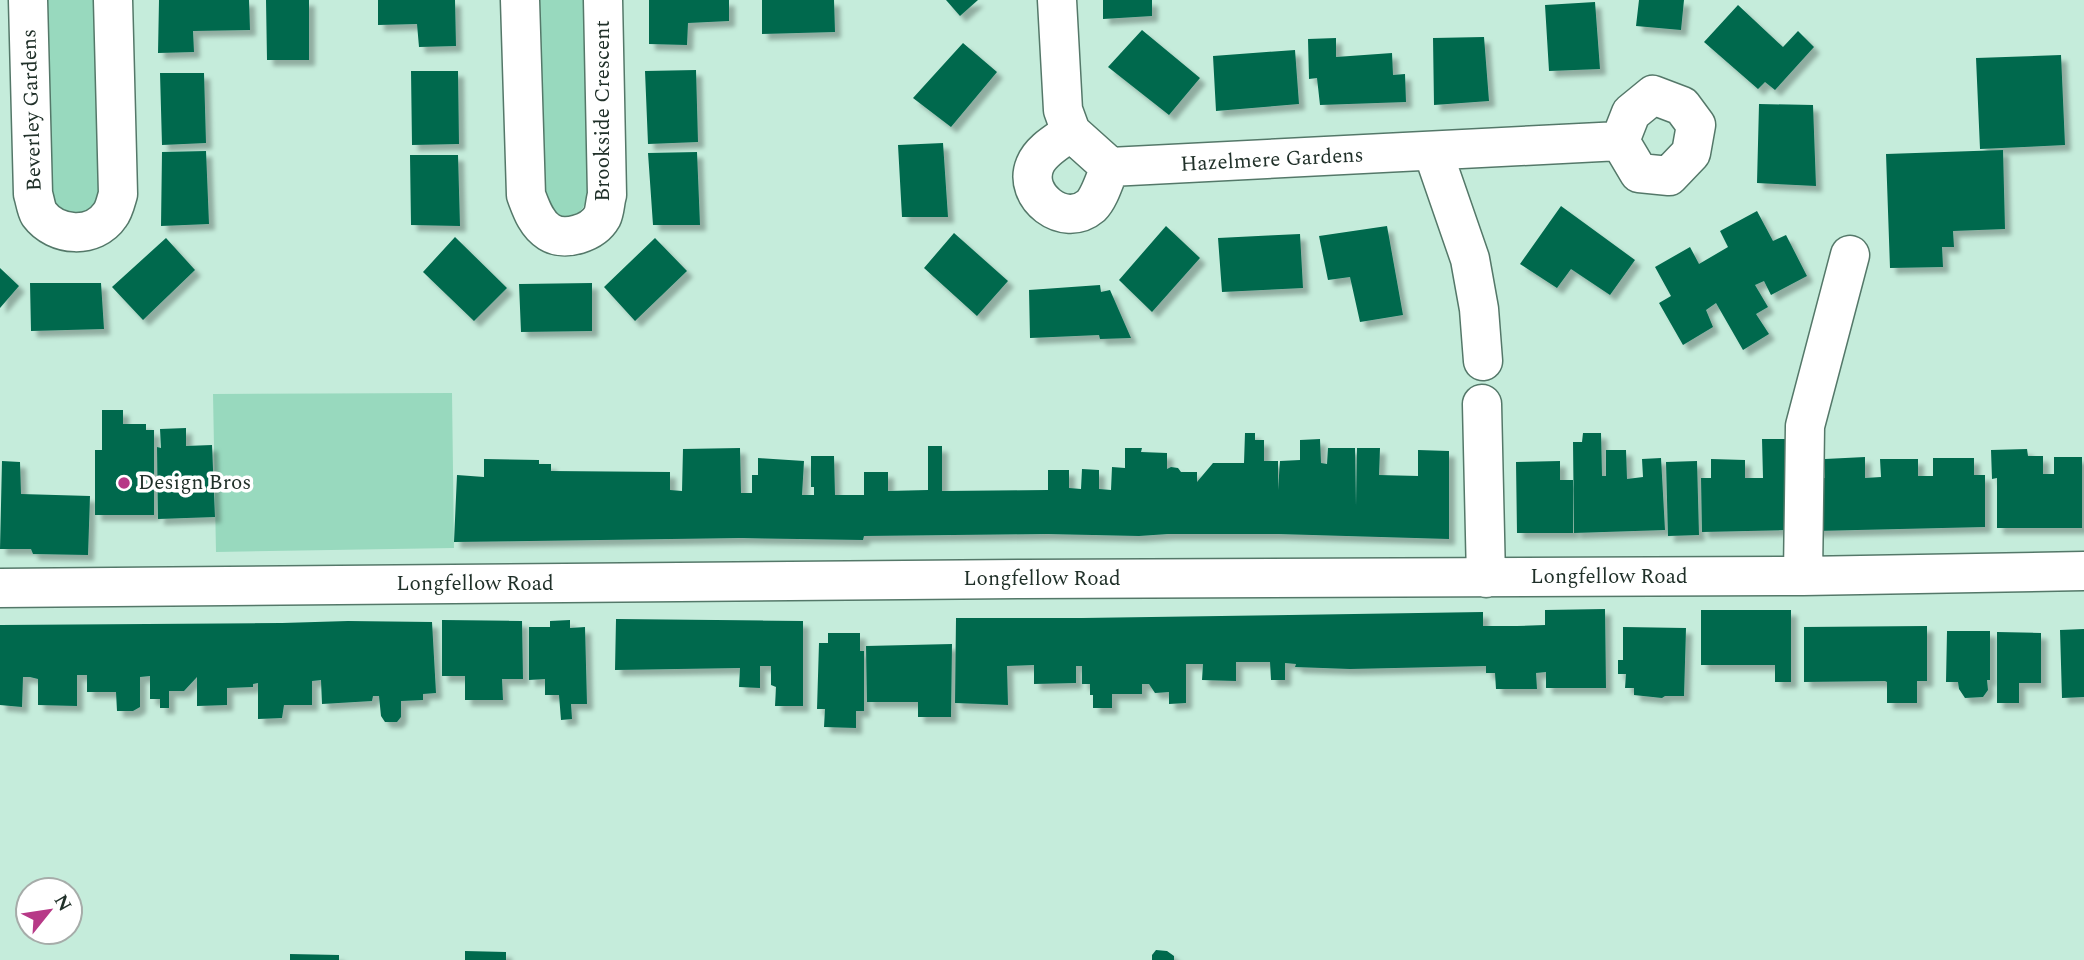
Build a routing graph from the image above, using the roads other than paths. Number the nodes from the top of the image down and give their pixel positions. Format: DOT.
graph roads {
  1 [pos="28,0"];
  2 [pos="113,0"];
  3 [pos="520,0"];
  4 [pos="603,0"];
  5 [pos="1057,0"];
  6 [pos="1071,132"];
  7 [pos="1620,141"];
  8 [pos="1433,152"];
  9 [pos="1110,167"];
  10 [pos="1850,255"];
  11 [pos="1483,361"];
  12 [pos="1482,404"];
  13 [pos="2084,572"];
  14 [pos="1803,576"];
  15 [pos="1486,578"];
  16 [pos="0,588"];
  1 -- 2 [label="street, Beverley Gardens"];
  3 -- 4 [label="street, Brookside Crescent"];
  5 -- 6 [label="street"];
  6 -- 9 [label="street"];
  6 -- 9 [label="street"];
  7 -- 8 [label="street, Hazelmere Gardens"];
  8 -- 9 [label="street, Hazelmere Gardens"];
  8 -- 11 [label="street"];
  10 -- 14 [label="street"];
  12 -- 15 [label="street"];
  13 -- 14 [label="street, Longfellow Road"];
  14 -- 15 [label="street, Longfellow Road"];
  15 -- 16 [label="street, Longfellow Road"];
}
